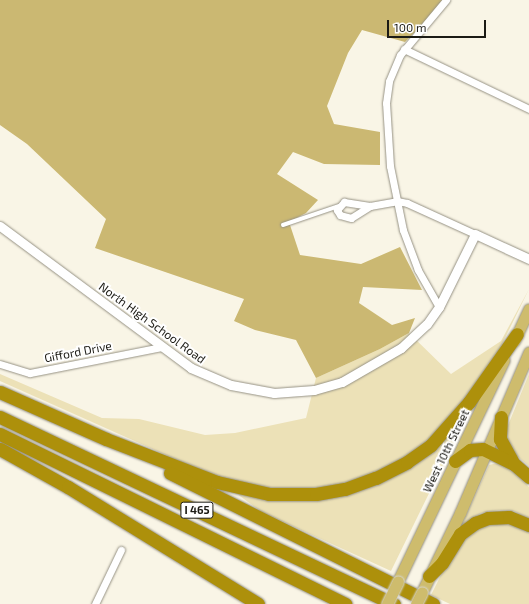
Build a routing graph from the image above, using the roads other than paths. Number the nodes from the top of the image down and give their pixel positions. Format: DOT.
graph roads {
  1 [pos="446,0"];
  2 [pos="404,48"];
  3 [pos="529,109"];
  4 [pos="396,201"];
  5 [pos="339,206"];
  6 [pos="370,206"];
  7 [pos="283,225"];
  8 [pos="0,226"];
  9 [pos="475,234"];
  10 [pos="529,259"];
  11 [pos="439,307"];
  12 [pos="529,309"];
  13 [pos="517,334"];
  14 [pos="161,347"];
  15 [pos="529,352"];
  16 [pos="0,364"];
  17 [pos="0,392"];
  18 [pos="0,417"];
  19 [pos="501,417"];
  20 [pos="0,434"];
  21 [pos="106,439"];
  22 [pos="0,449"];
  23 [pos="487,450"];
  24 [pos="455,461"];
  25 [pos="514,464"];
  26 [pos="529,477"];
  27 [pos="529,525"];
  28 [pos="121,550"];
  29 [pos="430,576"];
  30 [pos="95,604"];
  31 [pos="258,604"];
  32 [pos="345,604"];
  33 [pos="387,604"];
  34 [pos="394,604"];
  35 [pos="416,604"];
  36 [pos="433,604"];
  1 -- 2 [label="street"];
  2 -- 3 [label="street"];
  2 -- 4 [label="street"];
  4 -- 6 [label="street"];
  4 -- 9 [label="street"];
  4 -- 11 [label="street"];
  5 -- 6 [label="street"];
  5 -- 6 [label="street"];
  5 -- 7 [label="lane"];
  8 -- 14 [label="street, North High School Road"];
  9 -- 10 [label="street"];
  9 -- 11 [label="street, North High School Road"];
  11 -- 14 [label="street, North High School Road"];
  12 -- 13 [label="main road, West 10th Street"];
  13 -- 21 [label="highway"];
  13 -- 24 [label="main road, West 10th Street"];
  14 -- 16 [label="street, Gifford Drive"];
  15 -- 19 [label="main road"];
  17 -- 21 [label="highway"];
  18 -- 34 [label="highway, I 465"];
  19 -- 23 [label="main road"];
  19 -- 25 [label="highway"];
  20 -- 32 [label="highway, I 465"];
  21 -- 36 [label="highway"];
  22 -- 31 [label="highway"];
  23 -- 24 [label="highway"];
  23 -- 25 [label="highway"];
  23 -- 29 [label="main road"];
  24 -- 33 [label="main road, West 10th Street, bridge"];
  25 -- 26 [label="highway"];
  27 -- 29 [label="highway"];
  28 -- 30 [label="street"];
  29 -- 35 [label="main road, bridge"];
}
